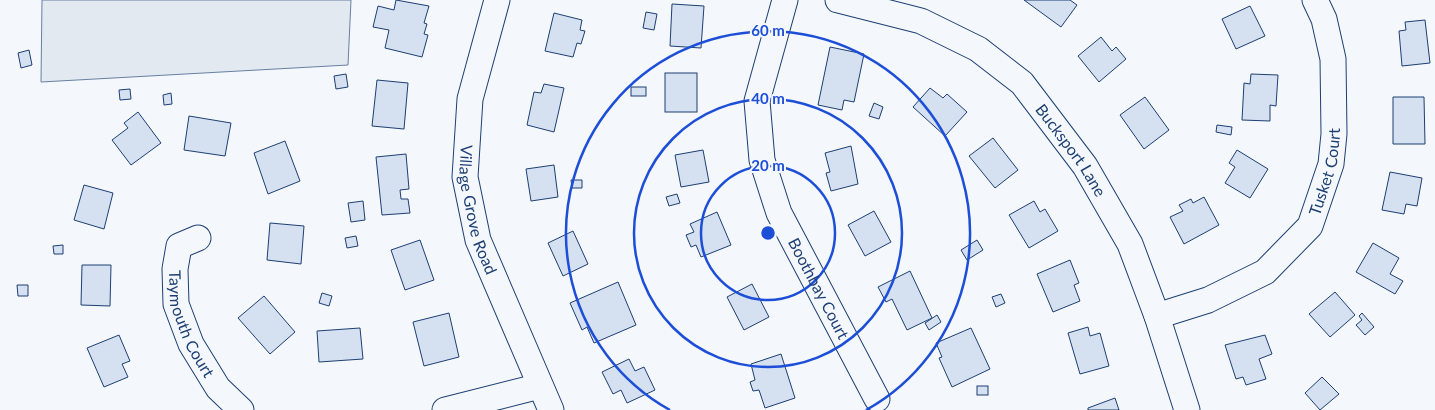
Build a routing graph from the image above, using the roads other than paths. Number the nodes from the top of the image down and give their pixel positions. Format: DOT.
graph roads {
  1 [pos="497,0"];
  2 [pos="785,0"];
  3 [pos="838,0"];
  4 [pos="1315,0"];
  5 [pos="198,238"];
  6 [pos="1157,316"];
  7 [pos="540,386"];
  8 [pos="877,399"];
  9 [pos="241,410"];
  10 [pos="445,410"];
  11 [pos="551,410"];
  12 [pos="1187,410"];
  1 -- 7 [label="street, Village Grove Road"];
  2 -- 8 [label="street, Boothbay Court"];
  3 -- 6 [label="street, Bucksport Lane"];
  4 -- 6 [label="street, Tusket Court"];
  5 -- 9 [label="street, Taymouth Court"];
  6 -- 12 [label="street, Bucksport Lane"];
  7 -- 10 [label="street"];
  7 -- 11 [label="street, Village Grove Road"];
}
